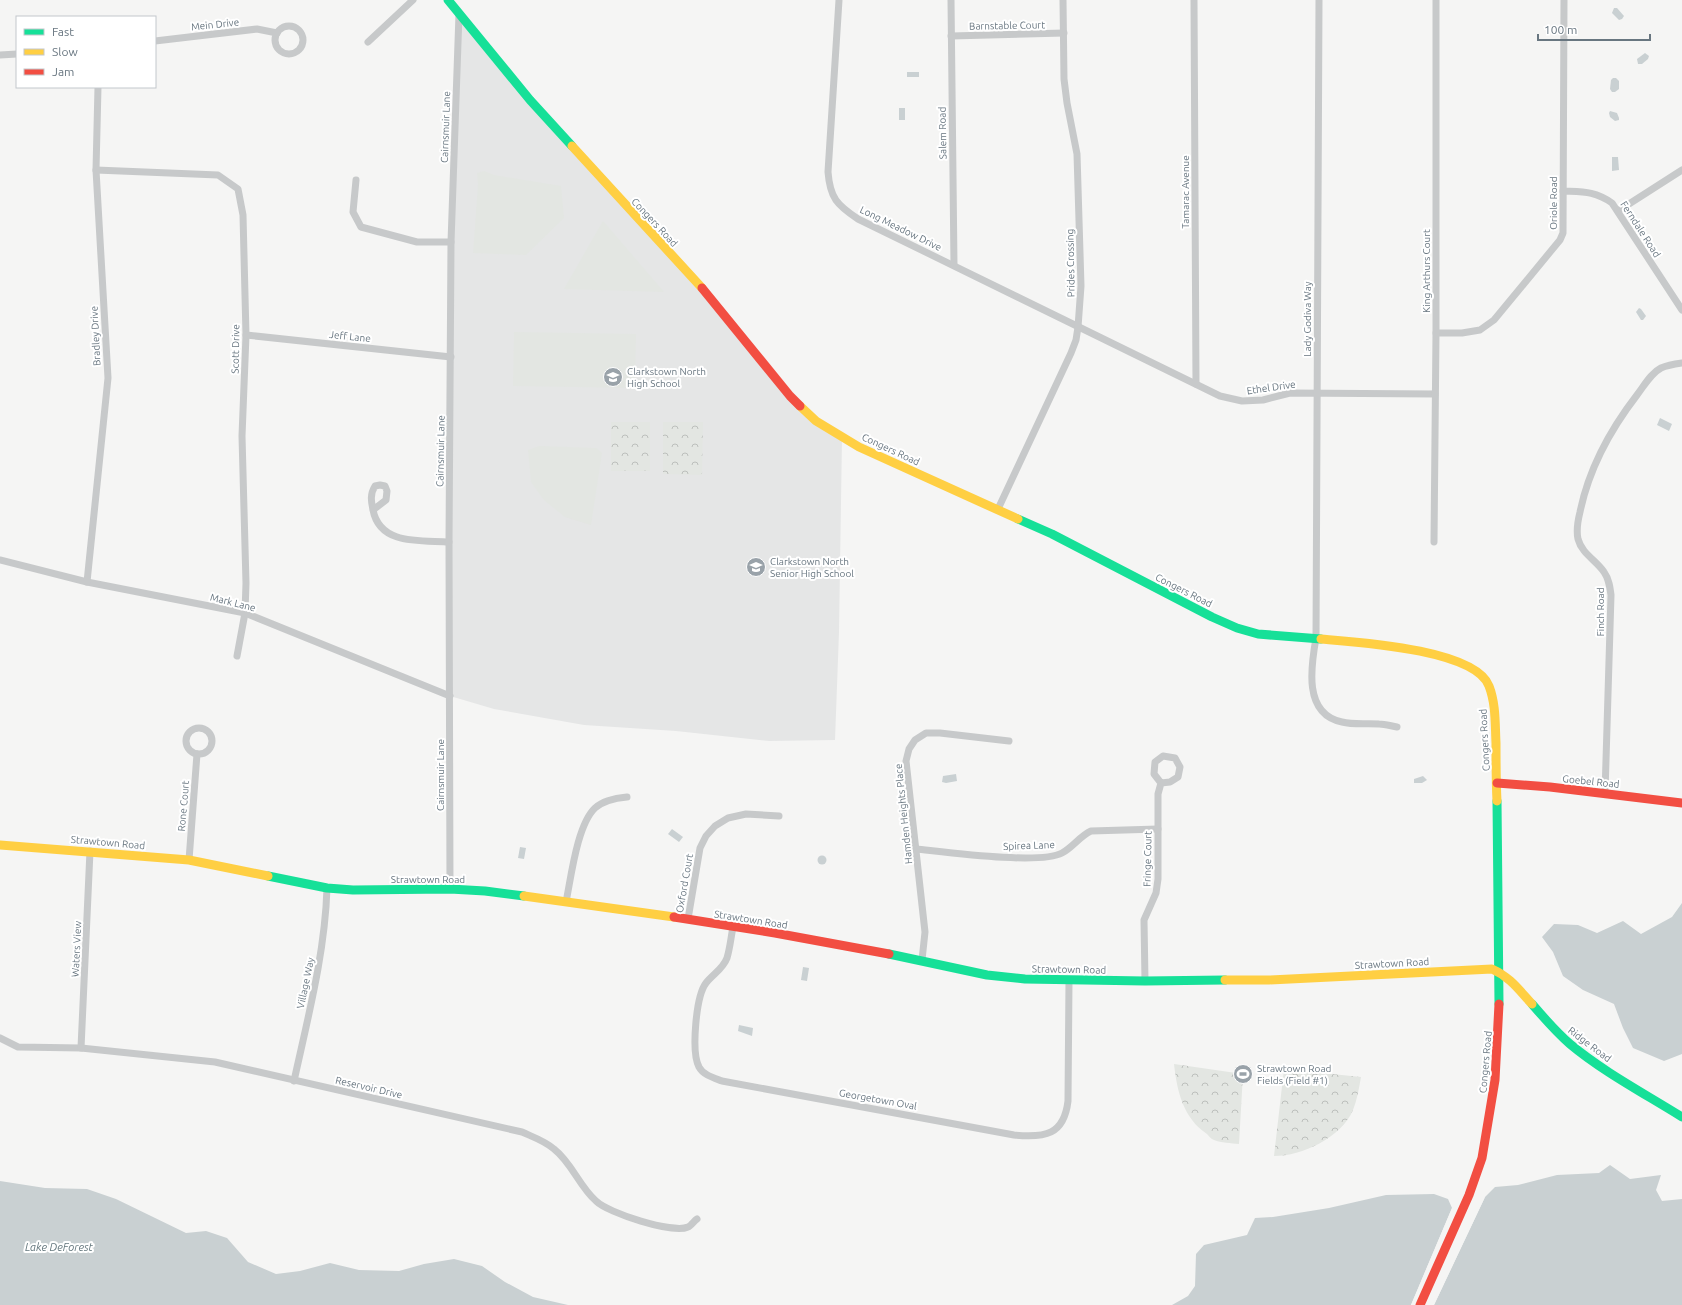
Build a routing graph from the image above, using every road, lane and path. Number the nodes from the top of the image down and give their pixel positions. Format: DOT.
graph roads {
  1 [pos="413,0"];
  2 [pos="448,0"];
  3 [pos="839,0"];
  4 [pos="951,0"];
  5 [pos="1063,0"];
  6 [pos="1194,0"];
  7 [pos="1318,0"];
  8 [pos="1436,0"];
  9 [pos="1564,0"];
  10 [pos="459,14"];
  11 [pos="1064,33"];
  12 [pos="277,34"];
  13 [pos="951,36"];
  14 [pos="156,40"];
  15 [pos="368,42"];
  16 [pos="16,54"];
  17 [pos="0,55"];
  18 [pos="98,88"];
  19 [pos="96,170"];
  20 [pos="1682,170"];
  21 [pos="356,180"];
  22 [pos="1563,191"];
  23 [pos="1618,211"];
  24 [pos="452,242"];
  25 [pos="954,265"];
  26 [pos="1682,310"];
  27 [pos="1078,327"];
  28 [pos="1436,334"];
  29 [pos="246,335"];
  30 [pos="451,357"];
  31 [pos="1682,363"];
  32 [pos="1196,384"];
  33 [pos="1317,393"];
  34 [pos="1435,394"];
  35 [pos="373,510"];
  36 [pos="998,510"];
  37 [pos="449,542"];
  38 [pos="1434,542"];
  39 [pos="0,560"];
  40 [pos="87,582"];
  41 [pos="245,613"];
  42 [pos="1316,638"];
  43 [pos="237,656"];
  44 [pos="450,696"];
  45 [pos="1397,727"];
  46 [pos="1010,741"];
  47 [pos="197,754"];
  48 [pos="1161,783"];
  49 [pos="1497,783"];
  50 [pos="1604,793"];
  51 [pos="627,797"];
  52 [pos="1682,803"];
  53 [pos="779,816"];
  54 [pos="1158,829"];
  55 [pos="0,845"];
  56 [pos="916,849"];
  57 [pos="90,851"];
  58 [pos="188,860"];
  59 [pos="327,888"];
  60 [pos="450,889"];
  61 [pos="566,902"];
  62 [pos="688,920"];
  63 [pos="732,928"];
  64 [pos="922,960"];
  65 [pos="1499,972"];
  66 [pos="1069,981"];
  67 [pos="1145,981"];
  68 [pos="0,1038"];
  69 [pos="81,1048"];
  70 [pos="294,1081"];
  71 [pos="1682,1118"];
  72 [pos="697,1219"];
  73 [pos="1420,1305"];
  1 -- 15 [label="street"];
  2 -- 10 [label="street, Congers Road"];
  3 -- 25 [label="street, Long Meadow Drive"];
  4 -- 13 [label="street, Salem Road"];
  5 -- 11 [label="street, Prides Crossing"];
  6 -- 32 [label="street, Tamarac Avenue"];
  7 -- 33 [label="street, Lady Godiva Way"];
  8 -- 28 [label="street, King Arthurs Court"];
  9 -- 22 [label="street, Oriole Road"];
  10 -- 24 [label="street, Cairnsmuir Lane"];
  10 -- 36 [label="street, Congers Road"];
  11 -- 13 [label="street, Barnstable Court"];
  11 -- 27 [label="street, Prides Crossing"];
  12 -- 14 [label="street, Mein Drive"];
  13 -- 25 [label="street, Salem Road"];
  16 -- 17 [label="street"];
  18 -- 19 [label="street, Bradley Drive"];
  19 -- 29 [label="street, Scott Drive"];
  19 -- 40 [label="street, Bradley Drive"];
  20 -- 23 [label="street"];
  21 -- 24 [label="street"];
  22 -- 23 [label="street, Ferndale Road"];
  22 -- 28 [label="street, Oriole Road"];
  23 -- 26 [label="street, Ferndale Road"];
  24 -- 30 [label="street, Cairnsmuir Lane"];
  25 -- 27 [label="street, Long Meadow Drive"];
  27 -- 32 [label="street, Ethel Drive"];
  27 -- 36 [label="street, Prides Crossing"];
  28 -- 34 [label="street, King Arthurs Court"];
  29 -- 30 [label="street, Jeff Lane"];
  29 -- 41 [label="street, Scott Drive"];
  30 -- 37 [label="street, Cairnsmuir Lane"];
  31 -- 50 [label="street, Finch Road"];
  32 -- 33 [label="street, Ethel Drive"];
  33 -- 34 [label="street, Ethel Drive"];
  33 -- 42 [label="street, Lady Godiva Way"];
  34 -- 38 [label="street, King Arthurs Court"];
  35 -- 37 [label="street"];
  36 -- 42 [label="street, Congers Road"];
  37 -- 44 [label="street, Cairnsmuir Lane"];
  39 -- 40 [label="street, Mark Lane"];
  40 -- 41 [label="street, Mark Lane"];
  41 -- 43 [label="street, Scott Drive"];
  41 -- 44 [label="street, Mark Lane"];
  42 -- 45 [label="street, Lady Godiva Way"];
  42 -- 49 [label="street, Congers Road"];
  44 -- 60 [label="street, Cairnsmuir Lane"];
  46 -- 56 [label="street, Hamden Heights Place"];
  47 -- 58 [label="street, Rone Court"];
  48 -- 54 [label="street, Fringe Court"];
  49 -- 50 [label="street, Goebel Road"];
  49 -- 65 [label="street, Congers Road"];
  50 -- 52 [label="street, Goebel Road"];
  51 -- 61 [label="street"];
  53 -- 62 [label="street, Oxford Court"];
  54 -- 56 [label="street, Spirea Lane"];
  54 -- 67 [label="street, Fringe Court"];
  55 -- 57 [label="street, Strawtown Road"];
  56 -- 64 [label="street, Hamden Heights Place"];
  57 -- 58 [label="street, Strawtown Road"];
  57 -- 69 [label="street, Waters View"];
  58 -- 59 [label="street, Strawtown Road"];
  59 -- 60 [label="street, Strawtown Road"];
  59 -- 70 [label="street, Village Way"];
  60 -- 61 [label="street, Strawtown Road"];
  61 -- 62 [label="street, Strawtown Road"];
  62 -- 63 [label="street, Strawtown Road"];
  63 -- 64 [label="street, Strawtown Road"];
  63 -- 66 [label="street, Georgetown Oval"];
  64 -- 66 [label="street, Strawtown Road"];
  65 -- 67 [label="street, Strawtown Road"];
  65 -- 71 [label="street, Ridge Road"];
  65 -- 73 [label="street, Congers Road"];
  66 -- 67 [label="street, Strawtown Road"];
  68 -- 69 [label="street, Reservoir Drive"];
  69 -- 70 [label="street, Reservoir Drive"];
  70 -- 72 [label="street, Reservoir Drive"];
}
